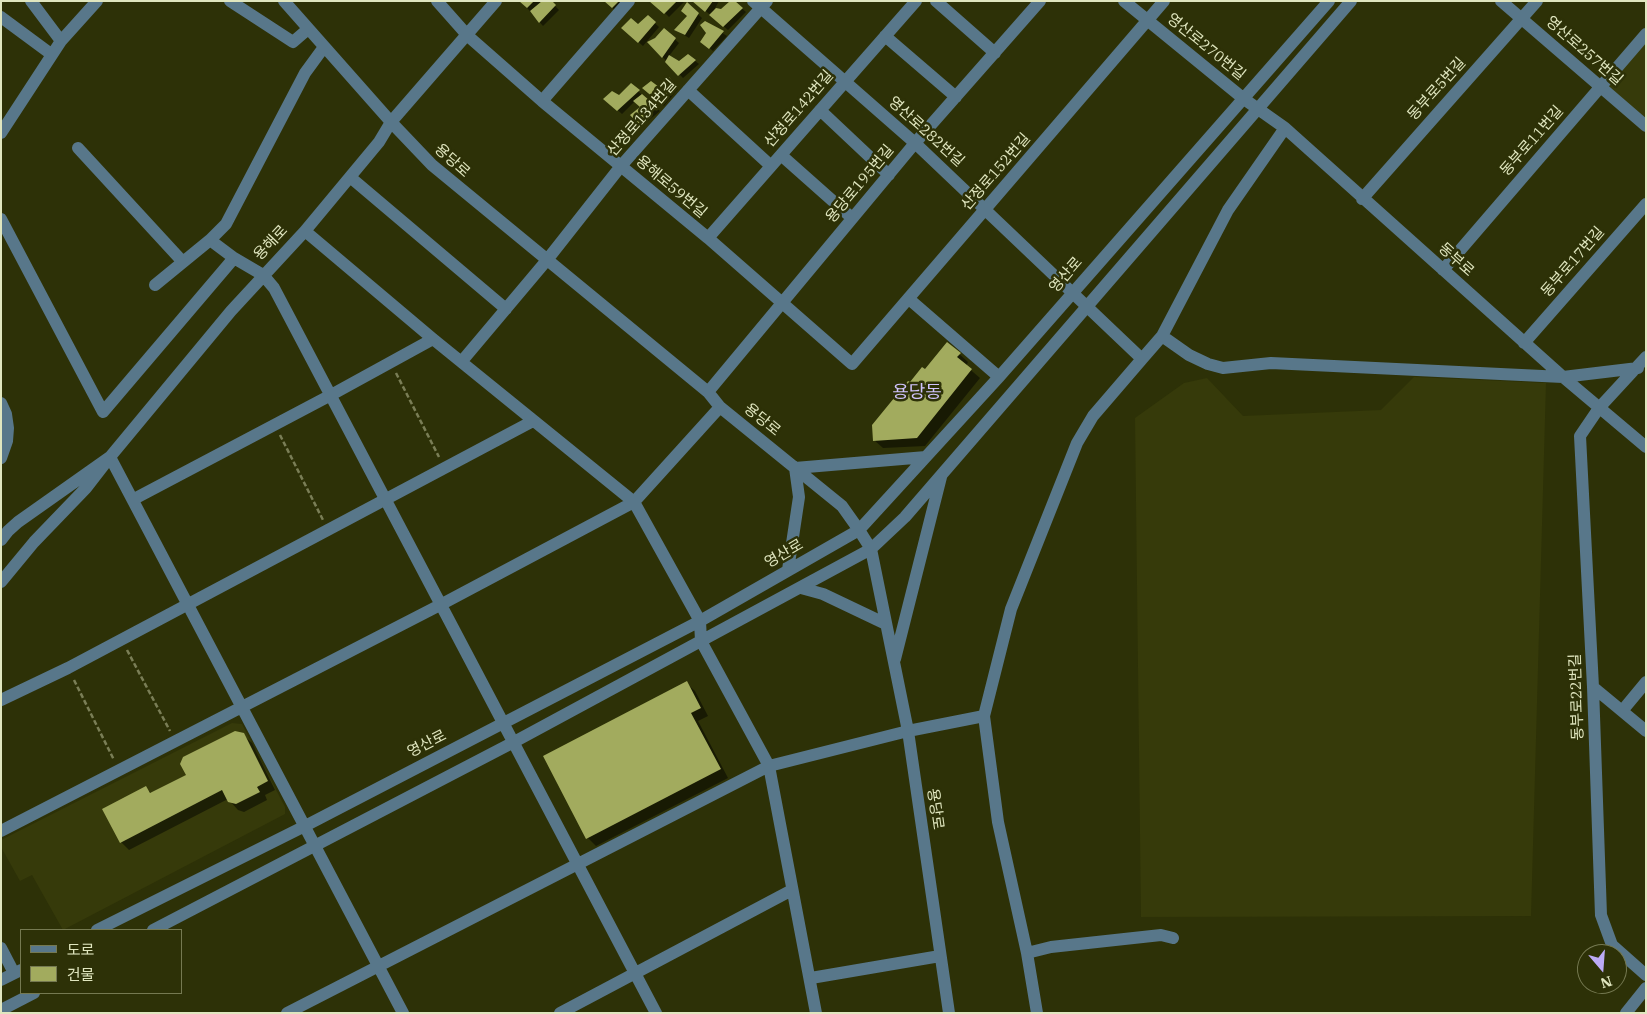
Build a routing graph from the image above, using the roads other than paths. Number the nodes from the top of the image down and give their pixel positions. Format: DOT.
graph roads {
  1 [pos="31,1"];
  2 [pos="97,1"];
  3 [pos="230,1"];
  4 [pos="284,1"];
  5 [pos="437,1"];
  6 [pos="496,1"];
  7 [pos="629,1"];
  8 [pos="916,1"];
  9 [pos="936,1"];
  10 [pos="1040,1"];
  11 [pos="1124,1"];
  12 [pos="1164,1"];
  13 [pos="1329,1"];
  14 [pos="1350,1"];
  15 [pos="1501,1"];
  16 [pos="1536,1"];
  17 [pos="760,4"];
  18 [pos="1,17"];
  19 [pos="1521,19"];
  20 [pos="1148,21"];
  21 [pos="308,29"];
  22 [pos="1646,34"];
  23 [pos="468,36"];
  24 [pos="885,36"];
  25 [pos="61,40"];
  26 [pos="324,47"];
  27 [pos="995,53"];
  28 [pos="52,54"];
  29 [pos="845,82"];
  30 [pos="1600,87"];
  31 [pos="688,90"];
  32 [pos="956,97"];
  33 [pos="1244,99"];
  34 [pos="542,102"];
  35 [pos="1259,108"];
  36 [pos="820,110"];
  37 [pos="391,122"];
  38 [pos="1646,126"];
  39 [pos="1285,128"];
  40 [pos="1,133"];
  41 [pos="916,143"];
  42 [pos="78,148"];
  43 [pos="781,154"];
  44 [pos="621,166"];
  45 [pos="771,166"];
  46 [pos="889,174"];
  47 [pos="350,177"];
  48 [pos="1362,199"];
  49 [pos="1646,204"];
  50 [pos="985,210"];
  51 [pos="852,218"];
  52 [pos="1,220"];
  53 [pos="305,231"];
  54 [pos="708,238"];
  55 [pos="210,240"];
  56 [pos="234,258"];
  57 [pos="547,260"];
  58 [pos="182,261"];
  59 [pos="1443,270"];
  60 [pos="263,276"];
  61 [pos="155,285"];
  62 [pos="1072,292"];
  63 [pos="909,299"];
  64 [pos="782,303"];
  65 [pos="1088,306"];
  66 [pos="506,309"];
  67 [pos="1162,336"];
  68 [pos="433,339"];
  69 [pos="1524,343"];
  70 [pos="1646,357"];
  71 [pos="1142,359"];
  72 [pos="462,361"];
  73 [pos="852,364"];
  74 [pos="1641,368"];
  75 [pos="999,377"];
  76 [pos="1563,377"];
  77 [pos="708,392"];
  78 [pos="331,395"];
  79 [pos="1,403"];
  80 [pos="720,407"];
  81 [pos="1599,408"];
  82 [pos="533,421"];
  83 [pos="1646,447"];
  84 [pos="110,457"];
  85 [pos="926,457"];
  86 [pos="1,458"];
  87 [pos="795,468"];
  88 [pos="942,474"];
  89 [pos="134,499"];
  90 [pos="386,499"];
  91 [pos="634,502"];
  92 [pos="859,530"];
  93 [pos="1,540"];
  94 [pos="870,549"];
  95 [pos="788,570"];
  96 [pos="1,582"];
  97 [pos="801,588"];
  98 [pos="188,604"];
  99 [pos="442,604"];
  100 [pos="700,621"];
  101 [pos="886,624"];
  102 [pos="701,642"];
  103 [pos="894,664"];
  104 [pos="1646,682"];
  105 [pos="1594,687"];
  106 [pos="1,700"];
  107 [pos="244,707"];
  108 [pos="1622,711"];
  109 [pos="984,716"];
  110 [pos="504,722"];
  111 [pos="908,731"];
  112 [pos="1646,731"];
  113 [pos="514,742"];
  114 [pos="769,766"];
  115 [pos="305,826"];
  116 [pos="1,831"];
  117 [pos="315,845"];
  118 [pos="577,865"];
  119 [pos="792,890"];
  120 [pos="99,929"];
  121 [pos="155,929"];
  122 [pos="1174,938"];
  123 [pos="1,948"];
  124 [pos="1027,953"];
  125 [pos="940,956"];
  126 [pos="379,966"];
  127 [pos="18,971"];
  128 [pos="635,974"];
  129 [pos="1646,975"];
  130 [pos="811,978"];
  131 [pos="1,980"];
  132 [pos="1646,988"];
  133 [pos="32,994"];
  134 [pos="1,1010"];
  135 [pos="288,1013"];
  136 [pos="403,1013"];
  137 [pos="560,1013"];
  138 [pos="656,1013"];
  139 [pos="816,1013"];
  140 [pos="949,1013"];
  141 [pos="1038,1013"];
  142 [pos="1626,1013"];
  1 -- 25 [label="street"];
  2 -- 25 [label="street"];
  3 -- 21 [label="street"];
  4 -- 21 [label="street, 용당로"];
  5 -- 23 [label="street, 용해로59번길"];
  6 -- 23 [label="street, 용해로"];
  7 -- 34 [label="street"];
  8 -- 24 [label="street, 산정로142번길"];
  9 -- 27 [label="street"];
  10 -- 27 [label="street, 용당로195번길"];
  11 -- 20 [label="street, 영산로270번길"];
  12 -- 20 [label="street, 산정로152번길"];
  13 -- 33 [label="street, 영산로"];
  14 -- 35 [label="street"];
  15 -- 19 [label="street, 영산로257번길"];
  16 -- 19 [label="street, 동부로5번길"];
  17 -- 29 [label="street, 영산로282번길"];
  17 -- 31 [label="street, 산정로134번길"];
  18 -- 28 [label="street"];
  19 -- 30 [label="street, 영산로257번길"];
  19 -- 48 [label="street, 동부로5번길"];
  20 -- 33 [label="street, 영산로270번길"];
  20 -- 50 [label="street, 산정로152번길"];
  21 -- 26 [label="street, 용당로"];
  22 -- 30 [label="street, 동부로11번길"];
  23 -- 34 [label="street, 용해로59번길"];
  23 -- 37 [label="street, 용해로"];
  24 -- 29 [label="street, 산정로142번길"];
  24 -- 32 [label="street"];
  25 -- 28 [label="street"];
  26 -- 37 [label="street, 용당로"];
  26 -- 55 [label="street"];
  27 -- 32 [label="street, 용당로195번길"];
  28 -- 40 [label="street"];
  29 -- 36 [label="street, 산정로142번길"];
  29 -- 41 [label="street, 영산로282번길"];
  30 -- 38 [label="street, 영산로257번길"];
  30 -- 59 [label="street, 동부로11번길"];
  31 -- 44 [label="street, 산정로134번길"];
  31 -- 45 [label="street"];
  32 -- 41 [label="street, 용당로195번길"];
  33 -- 35 [label="street, 동부로"];
  33 -- 62 [label="street, 영산로"];
  34 -- 44 [label="street, 용해로59번길"];
  35 -- 39 [label="street, 동부로"];
  35 -- 65 [label="street"];
  36 -- 43 [label="street, 산정로142번길"];
  36 -- 46 [label="street"];
  37 -- 47 [label="street, 용해로"];
  37 -- 57 [label="street, 용당로"];
  39 -- 48 [label="street, 동부로"];
  39 -- 67 [label="street"];
  41 -- 46 [label="street, 용당로195번길"];
  41 -- 50 [label="street, 영산로282번길"];
  42 -- 58 [label="street"];
  43 -- 45 [label="street, 산정로142번길"];
  43 -- 51 [label="street"];
  44 -- 54 [label="street, 용해로59번길"];
  44 -- 57 [label="street, 산정로134번길"];
  45 -- 54 [label="street, 산정로142번길"];
  46 -- 51 [label="street, 용당로195번길"];
  47 -- 53 [label="street, 용해로"];
  47 -- 66 [label="street"];
  48 -- 59 [label="street, 동부로"];
  49 -- 69 [label="street, 동부로17번길"];
  50 -- 62 [label="street, 영산로282번길"];
  50 -- 63 [label="street, 산정로152번길"];
  51 -- 64 [label="street, 용당로195번길"];
  52 -- 56 [label="street"];
  53 -- 60 [label="street, 용해로"];
  53 -- 68 [label="street"];
  54 -- 64 [label="street, 용해로59번길"];
  55 -- 56 [label="street"];
  55 -- 58 [label="street"];
  56 -- 60 [label="street"];
  57 -- 66 [label="street, 산정로134번길"];
  57 -- 77 [label="street, 용당로"];
  58 -- 61 [label="street"];
  59 -- 69 [label="street, 동부로"];
  60 -- 78 [label="street"];
  60 -- 84 [label="street, 용해로"];
  62 -- 65 [label="street, 영산로282번길"];
  62 -- 75 [label="street, 영산로"];
  63 -- 73 [label="street, 산정로152번길"];
  63 -- 75 [label="street"];
  64 -- 73 [label="street, 용해로59번길"];
  64 -- 77 [label="street, 용당로195번길"];
  65 -- 71 [label="street, 영산로282번길"];
  65 -- 88 [label="street"];
  66 -- 72 [label="street, 산정로134번길"];
  67 -- 71 [label="street"];
  67 -- 76 [label="street"];
  68 -- 72 [label="street"];
  68 -- 78 [label="street"];
  69 -- 76 [label="street, 동부로"];
  70 -- 74 [label="street, 동부로22번길"];
  71 -- 109 [label="street"];
  72 -- 82 [label="street"];
  74 -- 76 [label="street"];
  74 -- 81 [label="street, 동부로22번길"];
  75 -- 85 [label="street, 영산로"];
  76 -- 81 [label="street, 동부로"];
  77 -- 80 [label="street, 용당로"];
  78 -- 89 [label="street"];
  78 -- 90 [label="street"];
  79 -- 86 [label="street"];
  80 -- 87 [label="street, 용당로"];
  80 -- 91 [label="street"];
  81 -- 83 [label="street, 동부로"];
  81 -- 105 [label="street, 동부로22번길"];
  82 -- 90 [label="street"];
  82 -- 91 [label="street"];
  84 -- 89 [label="street"];
  84 -- 93 [label="street, 용해로"];
  84 -- 96 [label="street"];
  85 -- 87 [label="street"];
  85 -- 92 [label="street, 영산로"];
  87 -- 92 [label="street, 용당로"];
  87 -- 95 [label="street"];
  88 -- 94 [label="street"];
  88 -- 103 [label="street"];
  89 -- 98 [label="street"];
  90 -- 98 [label="street"];
  90 -- 99 [label="street"];
  91 -- 99 [label="street"];
  91 -- 100 [label="street"];
  92 -- 94 [label="street, 용당로"];
  92 -- 95 [label="street, 영산로"];
  94 -- 97 [label="street"];
  94 -- 101 [label="street, 용당로"];
  95 -- 100 [label="street, 영산로"];
  97 -- 101 [label="street"];
  97 -- 102 [label="street"];
  98 -- 106 [label="street"];
  98 -- 107 [label="street"];
  99 -- 107 [label="street"];
  99 -- 110 [label="street"];
  100 -- 102 [label="street"];
  100 -- 110 [label="street, 영산로"];
  101 -- 103 [label="street, 용당로"];
  102 -- 113 [label="street"];
  102 -- 114 [label="street"];
  103 -- 111 [label="street, 용당로"];
  104 -- 108 [label="street"];
  105 -- 108 [label="street"];
  105 -- 129 [label="street, 동부로22번길"];
  107 -- 115 [label="street"];
  107 -- 116 [label="street"];
  108 -- 112 [label="street"];
  109 -- 111 [label="street"];
  109 -- 124 [label="street"];
  110 -- 113 [label="street"];
  110 -- 115 [label="street, 영산로"];
  111 -- 114 [label="street"];
  111 -- 125 [label="street, 용당로"];
  113 -- 117 [label="street"];
  113 -- 118 [label="street"];
  114 -- 118 [label="street"];
  114 -- 119 [label="street"];
  115 -- 117 [label="street"];
  115 -- 120 [label="street, 영산로"];
  117 -- 121 [label="street"];
  117 -- 126 [label="street"];
  118 -- 126 [label="street"];
  118 -- 128 [label="street"];
  119 -- 128 [label="street"];
  119 -- 130 [label="street"];
  122 -- 124 [label="street"];
  123 -- 127 [label="street"];
  124 -- 141 [label="street"];
  125 -- 130 [label="street"];
  125 -- 140 [label="street, 용당로"];
  126 -- 135 [label="street"];
  126 -- 136 [label="street"];
  127 -- 131 [label="street"];
  128 -- 137 [label="street"];
  128 -- 138 [label="street"];
  130 -- 139 [label="street"];
  132 -- 142 [label="street"];
  133 -- 134 [label="street"];
}
